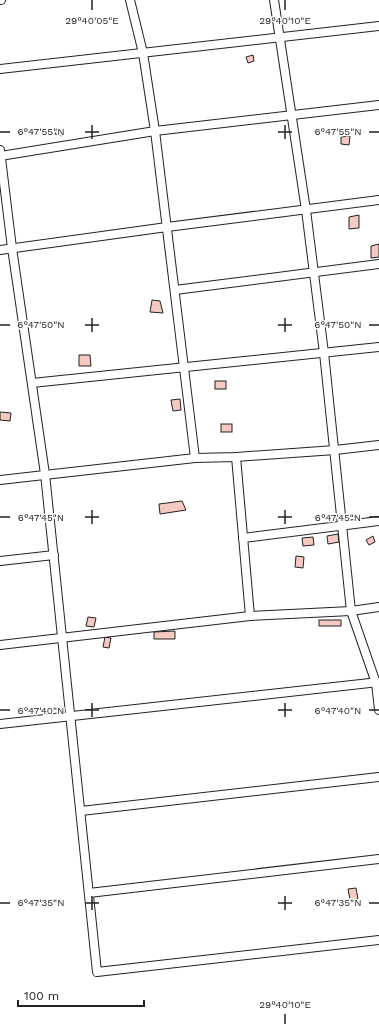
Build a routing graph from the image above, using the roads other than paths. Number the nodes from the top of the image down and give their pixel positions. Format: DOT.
graph roads {
  1 [pos="130,0"];
  2 [pos="274,0"];
  3 [pos="379,26"];
  4 [pos="280,38"];
  5 [pos="143,53"];
  6 [pos="0,69"];
  7 [pos="379,105"];
  8 [pos="291,116"];
  9 [pos="155,131"];
  10 [pos="0,154"];
  11 [pos="379,200"];
  12 [pos="306,210"];
  13 [pos="167,227"];
  14 [pos="12,248"];
  15 [pos="0,250"];
  16 [pos="379,264"];
  17 [pos="314,272"];
  18 [pos="175,290"];
  19 [pos="379,347"];
  20 [pos="324,353"];
  21 [pos="184,368"];
  22 [pos="32,383"];
  23 [pos="379,445"];
  24 [pos="335,450"];
  25 [pos="236,457"];
  26 [pos="195,458"];
  27 [pos="45,474"];
  28 [pos="0,480"];
  29 [pos="379,521"];
  30 [pos="342,525"];
  31 [pos="243,538"];
  32 [pos="54,555"];
  33 [pos="0,561"];
  34 [pos="379,608"];
  35 [pos="351,611"];
  36 [pos="250,616"];
  37 [pos="63,638"];
  38 [pos="0,645"];
  39 [pos="377,683"];
  40 [pos="379,710"];
  41 [pos="71,717"];
  42 [pos="0,724"];
  43 [pos="379,777"];
  44 [pos="81,811"];
  45 [pos="379,859"];
  46 [pos="89,894"];
  47 [pos="379,940"];
  1 -- 5 [label="street"];
  2 -- 4 [label="street"];
  3 -- 4 [label="street"];
  4 -- 5 [label="street"];
  4 -- 8 [label="street"];
  5 -- 6 [label="street"];
  5 -- 9 [label="street"];
  7 -- 8 [label="street"];
  8 -- 9 [label="street"];
  8 -- 12 [label="street"];
  9 -- 10 [label="street"];
  9 -- 13 [label="street"];
  10 -- 14 [label="street"];
  11 -- 12 [label="street"];
  12 -- 13 [label="street"];
  12 -- 17 [label="street"];
  13 -- 14 [label="street"];
  13 -- 18 [label="street"];
  14 -- 15 [label="street"];
  14 -- 22 [label="street"];
  16 -- 17 [label="street"];
  17 -- 18 [label="street"];
  17 -- 20 [label="street"];
  18 -- 21 [label="street"];
  19 -- 20 [label="street"];
  20 -- 21 [label="street"];
  20 -- 24 [label="street"];
  21 -- 22 [label="street"];
  21 -- 26 [label="street"];
  22 -- 27 [label="street"];
  23 -- 24 [label="street"];
  24 -- 25 [label="street"];
  24 -- 30 [label="street"];
  25 -- 26 [label="street"];
  25 -- 31 [label="street"];
  26 -- 27 [label="street"];
  27 -- 28 [label="street"];
  27 -- 32 [label="street"];
  29 -- 30 [label="street"];
  30 -- 31 [label="street"];
  30 -- 35 [label="street"];
  31 -- 36 [label="street"];
  32 -- 33 [label="street"];
  32 -- 37 [label="street"];
  34 -- 35 [label="street"];
  35 -- 36 [label="street"];
  35 -- 39 [label="street"];
  36 -- 37 [label="street"];
  37 -- 38 [label="street"];
  37 -- 41 [label="street"];
  39 -- 40 [label="street"];
  39 -- 41 [label="street"];
  41 -- 42 [label="street"];
  41 -- 44 [label="street"];
  43 -- 44 [label="street"];
  44 -- 46 [label="street"];
  45 -- 46 [label="street"];
  46 -- 47 [label="street"];
}
